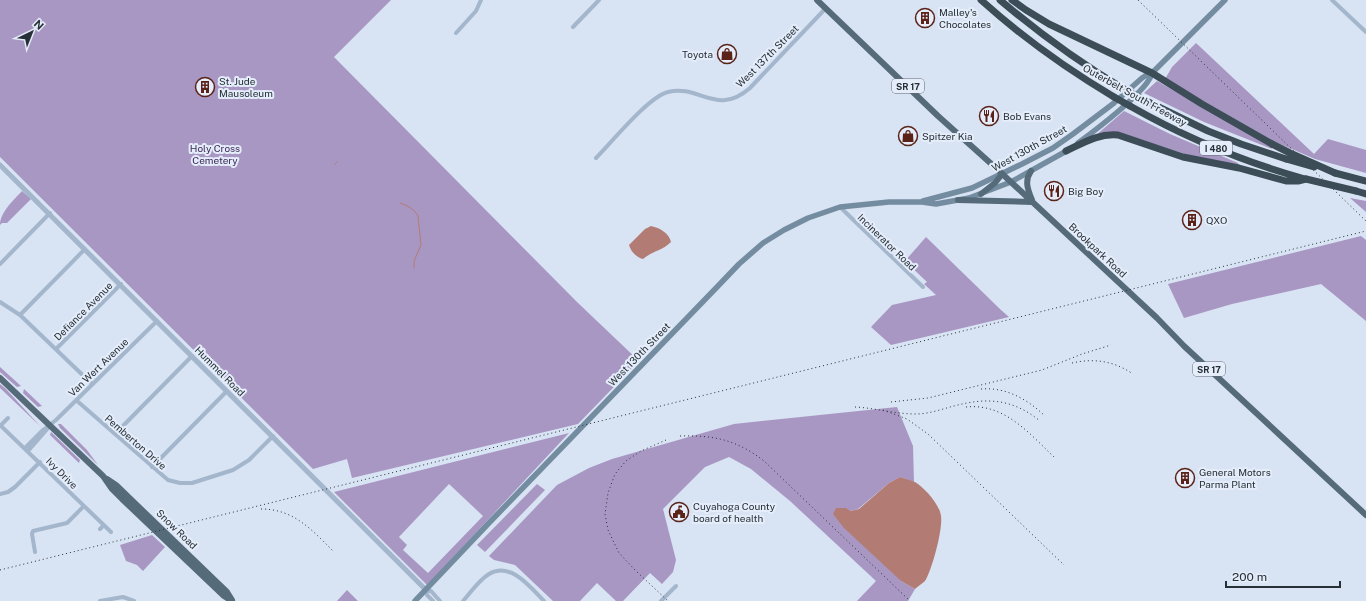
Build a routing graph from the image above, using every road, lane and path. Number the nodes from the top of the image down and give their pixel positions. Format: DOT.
graph roads {
  1 [pos="481,0"];
  2 [pos="599,0"];
  3 [pos="817,0"];
  4 [pos="981,0"];
  5 [pos="1000,0"];
  6 [pos="1012,0"];
  7 [pos="1225,0"];
  8 [pos="1332,0"];
  9 [pos="826,8"];
  10 [pos="573,27"];
  11 [pos="1366,32"];
  12 [pos="456,33"];
  13 [pos="1152,73"];
  14 [pos="1062,142"];
  15 [pos="1046,151"];
  16 [pos="1066,151"];
  17 [pos="596,158"];
  18 [pos="1050,161"];
  19 [pos="0,165"];
  20 [pos="1031,171"];
  21 [pos="1336,173"];
  22 [pos="1002,174"];
  23 [pos="1306,179"];
  24 [pos="1366,181"];
  25 [pos="1011,182"];
  26 [pos="972,188"];
  27 [pos="981,194"];
  28 [pos="1366,194"];
  29 [pos="973,197"];
  30 [pos="958,200"];
  31 [pos="922,202"];
  32 [pos="1032,202"];
  33 [pos="840,207"];
  34 [pos="50,214"];
  35 [pos="86,249"];
  36 [pos="0,264"];
  37 [pos="121,284"];
  38 [pos="923,288"];
  39 [pos="0,302"];
  40 [pos="20,315"];
  41 [pos="157,321"];
  42 [pos="56,349"];
  43 [pos="192,356"];
  44 [pos="0,378"];
  45 [pos="92,384"];
  46 [pos="227,391"];
  47 [pos="76,400"];
  48 [pos="8,418"];
  49 [pos="50,425"];
  50 [pos="0,426"];
  51 [pos="115,434"];
  52 [pos="273,436"];
  53 [pos="26,449"];
  54 [pos="40,462"];
  55 [pos="152,467"];
  56 [pos="0,494"];
  57 [pos="84,506"];
  58 [pos="1366,515"];
  59 [pos="104,525"];
  60 [pos="100,529"];
  61 [pos="111,532"];
  62 [pos="36,552"];
  63 [pos="676,586"];
  64 [pos="426,590"];
  65 [pos="100,601"];
  66 [pos="134,601"];
  67 [pos="232,601"];
  68 [pos="415,601"];
  69 [pos="433,601"];
  70 [pos="440,601"];
  71 [pos="463,601"];
  72 [pos="544,601"];
  73 [pos="661,601"];
  1 -- 12 [label="street"];
  2 -- 10 [label="street"];
  3 -- 9 [label="main road, Brookpark Road / SR 17"];
  4 -- 23 [label="highway, Outerbelt South Freeway / I 480, bridge"];
  5 -- 21 [label="highway, Outerbelt South Freeway / I 480, bridge"];
  6 -- 13 [label="highway"];
  7 -- 13 [label="main road, West 130th Street"];
  8 -- 11 [label="street"];
  9 -- 17 [label="street, West 137th Street"];
  9 -- 22 [label="main road, Brookpark Road / SR 17"];
  13 -- 14 [label="main road, West 130th Street"];
  13 -- 16 [label="main road, West 130th Street"];
  13 -- 21 [label="highway, bridge"];
  14 -- 15 [label="main road, West 130th Street"];
  14 -- 16 [label="main road"];
  15 -- 18 [label="main road"];
  15 -- 22 [label="main road, West 130th Street"];
  16 -- 18 [label="main road, West 130th Street"];
  16 -- 23 [label="highway"];
  18 -- 20 [label="main road, West 130th Street"];
  19 -- 34 [label="street, Hummel Road"];
  20 -- 25 [label="main road, West 130th Street"];
  20 -- 32 [label="main road"];
  21 -- 24 [label="highway, Outerbelt South Freeway / I 480"];
  22 -- 25 [label="main road, Brookpark Road / SR 17"];
  22 -- 26 [label="main road, West 130th Street"];
  22 -- 27 [label="main road"];
  23 -- 28 [label="highway, Outerbelt South Freeway / I 480, bridge"];
  25 -- 27 [label="main road, West 130th Street"];
  25 -- 32 [label="main road, Brookpark Road / SR 17"];
  26 -- 29 [label="main road"];
  26 -- 31 [label="main road, West 130th Street"];
  27 -- 29 [label="main road, West 130th Street"];
  29 -- 30 [label="main road, West 130th Street"];
  30 -- 31 [label="main road, West 130th Street"];
  30 -- 32 [label="main road"];
  31 -- 33 [label="main road, West 130th Street"];
  32 -- 58 [label="main road, Brookpark Road / SR 17"];
  33 -- 38 [label="street, Incinerator Road"];
  33 -- 64 [label="main road, West 130th Street"];
  34 -- 35 [label="street, Hummel Road"];
  34 -- 36 [label="street"];
  35 -- 37 [label="street, Hummel Road"];
  35 -- 40 [label="street"];
  37 -- 41 [label="street, Hummel Road"];
  37 -- 42 [label="street, Defiance Avenue"];
  39 -- 40 [label="street"];
  40 -- 42 [label="street"];
  41 -- 43 [label="street, Hummel Road"];
  41 -- 45 [label="street, Van Wert Avenue"];
  42 -- 45 [label="street"];
  43 -- 46 [label="street, Hummel Road"];
  43 -- 51 [label="street"];
  44 -- 49 [label="main road, Snow Road"];
  45 -- 47 [label="street, Van Wert Avenue"];
  46 -- 52 [label="street, Hummel Road"];
  46 -- 55 [label="street"];
  47 -- 49 [label="street, Van Wert Avenue"];
  47 -- 51 [label="street, Pemberton Drive"];
  48 -- 50 [label="street"];
  49 -- 53 [label="street, Van Wert Avenue"];
  49 -- 67 [label="main road, Snow Road"];
  50 -- 53 [label="street, Ivy Drive"];
  51 -- 55 [label="street, Pemberton Drive"];
  52 -- 55 [label="street, Pemberton Drive"];
  52 -- 64 [label="street, Hummel Road"];
  53 -- 54 [label="street, Ivy Drive"];
  54 -- 56 [label="street"];
  54 -- 57 [label="street, Ivy Drive"];
  57 -- 59 [label="street, Ivy Drive"];
  57 -- 62 [label="street"];
  59 -- 60 [label="street"];
  59 -- 61 [label="street, Ivy Drive"];
  63 -- 73 [label="street"];
  64 -- 68 [label="main road, West 130th Street"];
  64 -- 69 [label="street"];
  64 -- 70 [label="street"];
  65 -- 66 [label="street"];
  71 -- 72 [label="street"];
}
